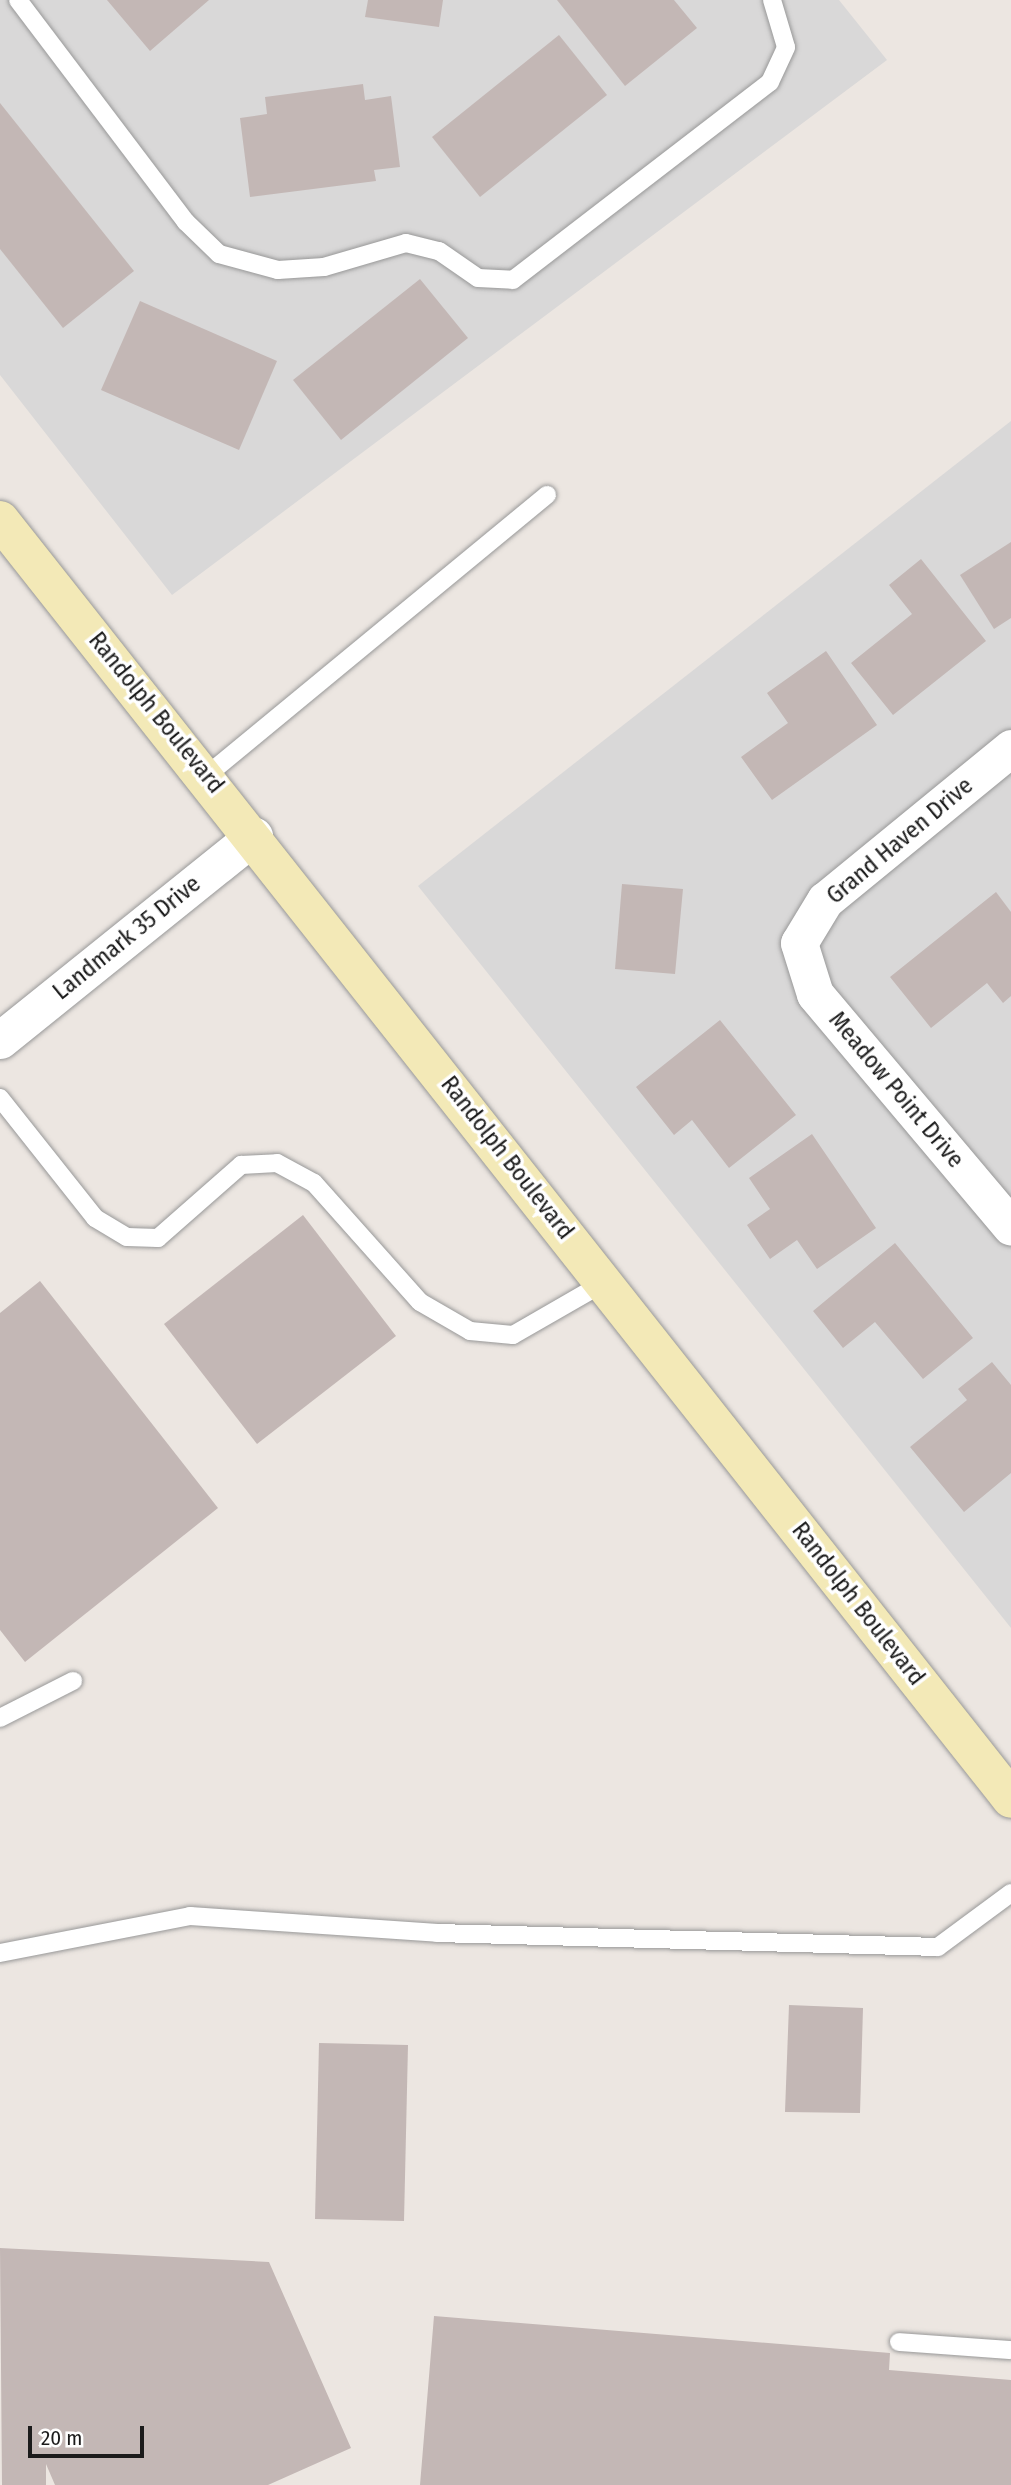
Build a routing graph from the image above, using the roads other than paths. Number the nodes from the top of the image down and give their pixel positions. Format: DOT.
graph roads {
  1 [pos="18,0"];
  2 [pos="772,0"];
  3 [pos="548,495"];
  4 [pos="0,520"];
  5 [pos="1011,748"];
  6 [pos="206,776"];
  7 [pos="254,836"];
  8 [pos="799,943"];
  9 [pos="0,1040"];
  10 [pos="0,1098"];
  11 [pos="1011,1227"];
  12 [pos="605,1282"];
  13 [pos="74,1681"];
  14 [pos="0,1718"];
  15 [pos="1011,1799"];
  16 [pos="1011,1893"];
  17 [pos="0,1953"];
  18 [pos="899,2342"];
  19 [pos="1011,2350"];
  1 -- 2 [label="lane"];
  3 -- 6 [label="lane"];
  4 -- 6 [label="main road, Randolph Boulevard"];
  5 -- 8 [label="street, Grand Haven Drive"];
  6 -- 7 [label="main road, Randolph Boulevard"];
  7 -- 9 [label="street, Landmark 35 Drive"];
  7 -- 12 [label="main road, Randolph Boulevard"];
  8 -- 11 [label="street, Meadow Point Drive"];
  10 -- 12 [label="lane"];
  12 -- 15 [label="main road, Randolph Boulevard"];
  13 -- 14 [label="lane"];
  16 -- 17 [label="lane"];
  18 -- 19 [label="lane"];
}
